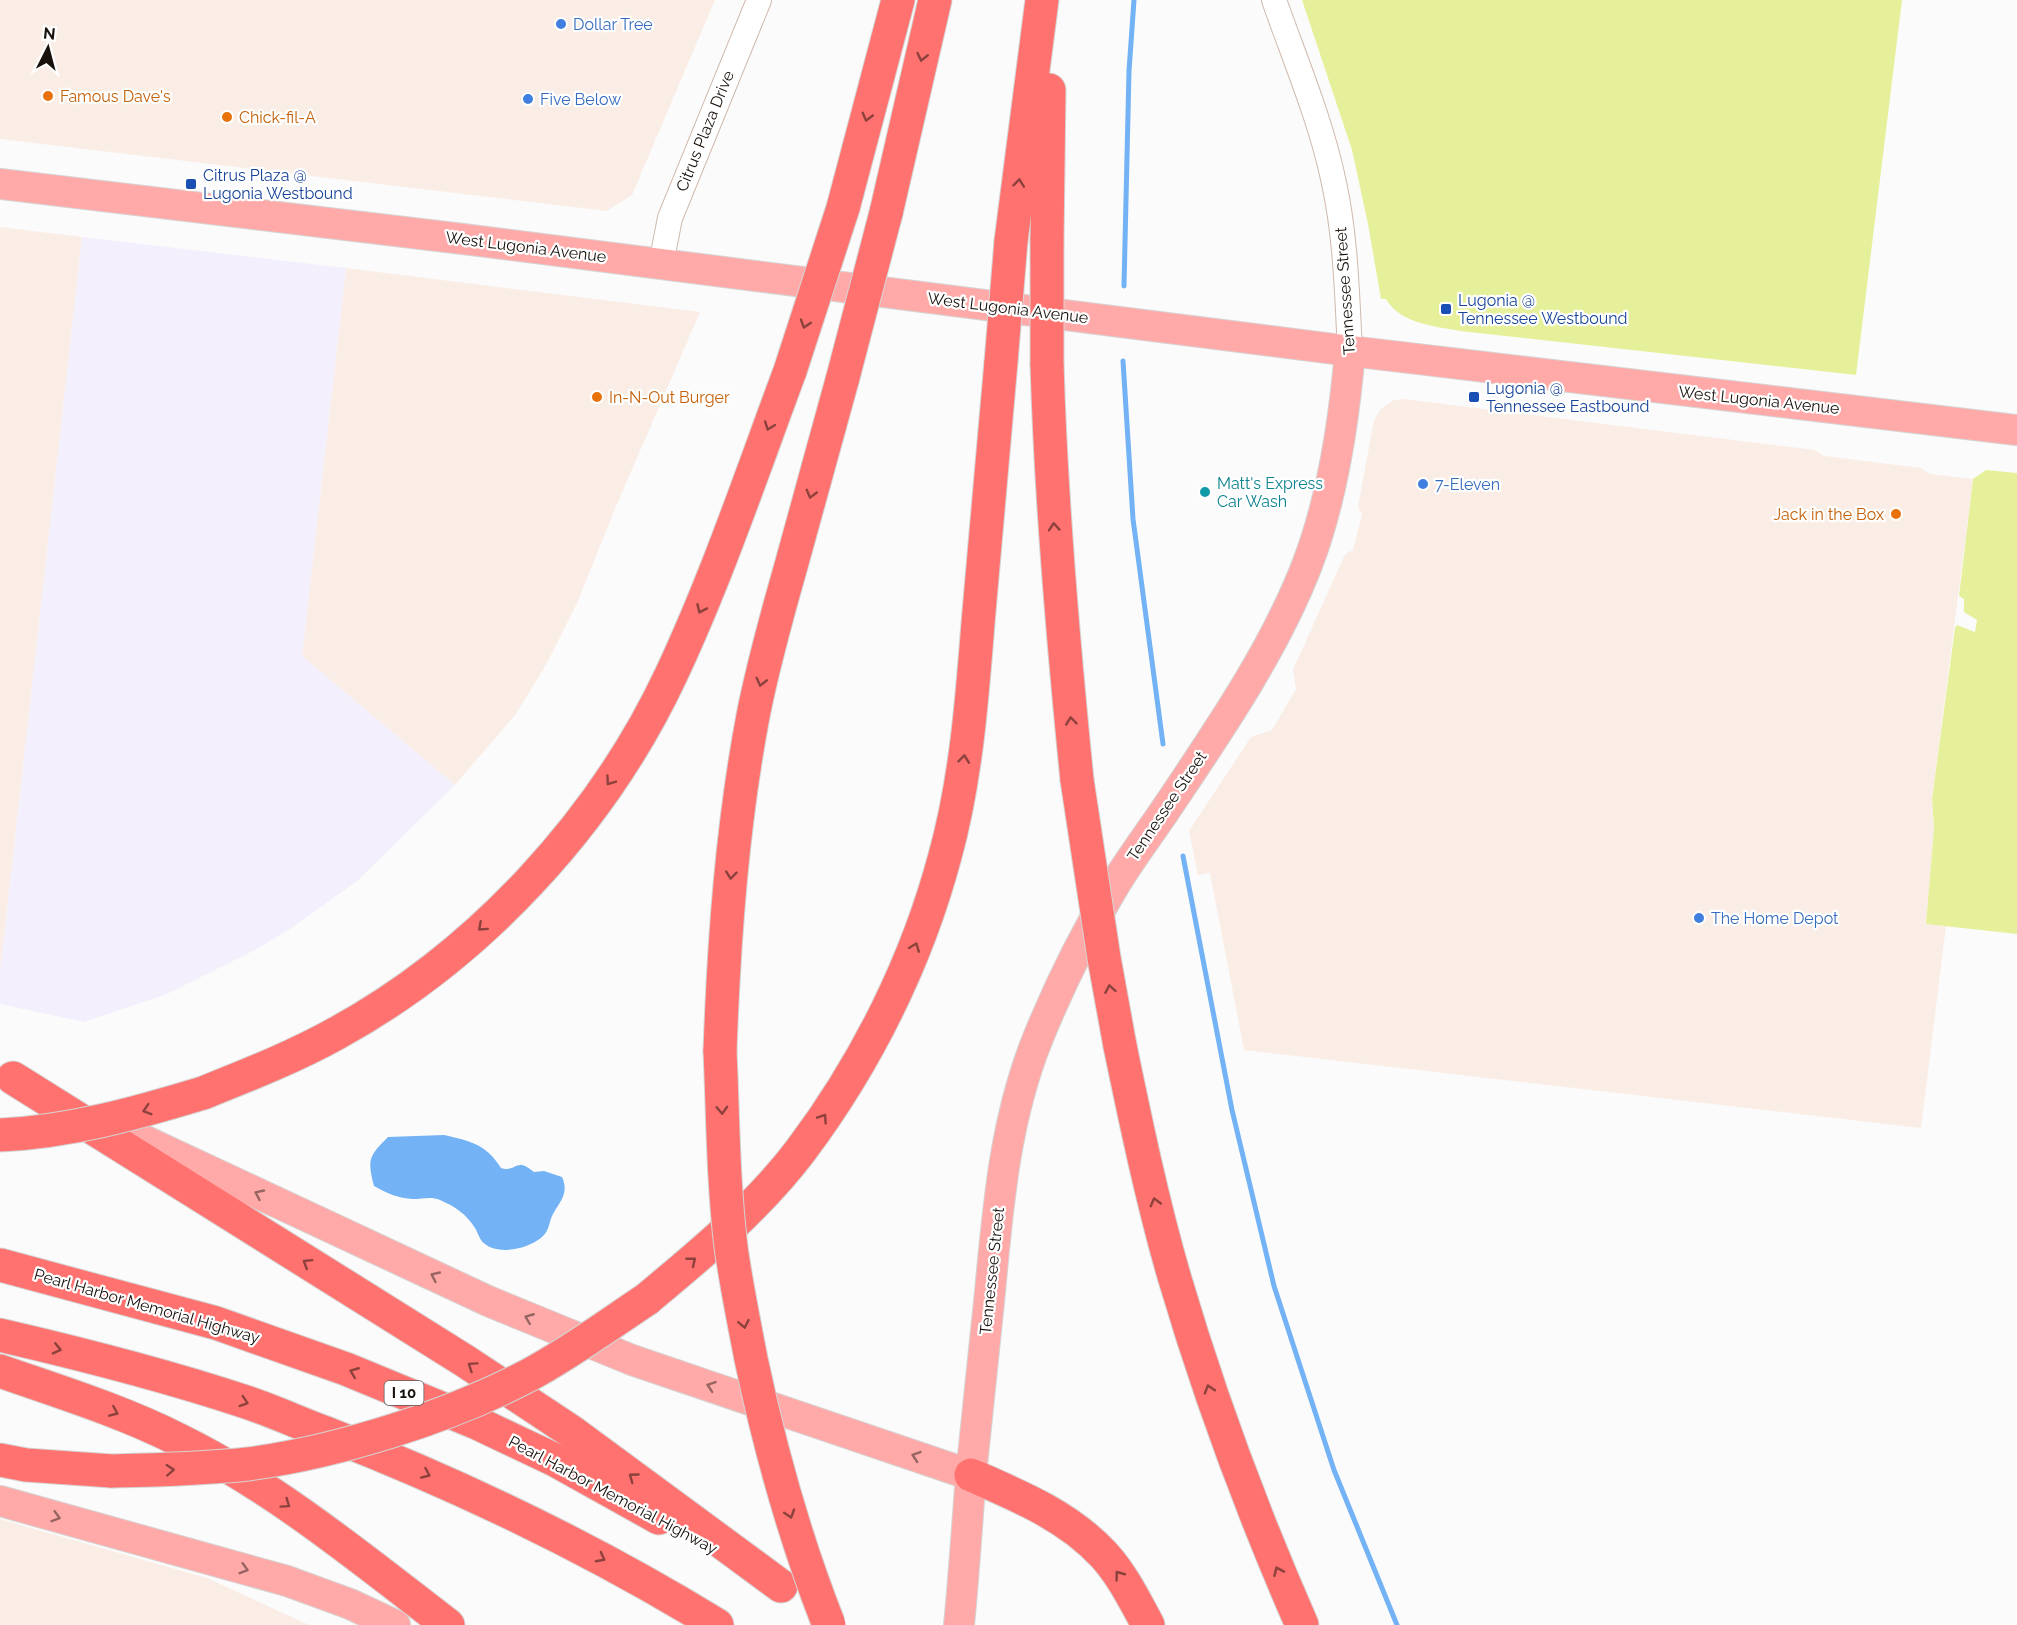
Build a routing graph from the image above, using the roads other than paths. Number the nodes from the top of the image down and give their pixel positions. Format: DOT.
graph roads {
  1 [pos="759,0"];
  2 [pos="898,0"];
  3 [pos="935,0"];
  4 [pos="1042,0"];
  5 [pos="1050,0"];
  6 [pos="1274,0"];
  7 [pos="0,184"];
  8 [pos="661,264"];
  9 [pos="1350,351"];
  10 [pos="2017,430"];
  11 [pos="6,1076"];
  12 [pos="0,1135"];
  13 [pos="0,1265"];
  14 [pos="0,1335"];
  15 [pos="0,1371"];
  16 [pos="0,1460"];
  17 [pos="971,1475"];
  18 [pos="0,1501"];
  19 [pos="781,1586"];
  20 [pos="961,1613"];
  21 [pos="395,1625"];
  22 [pos="448,1625"];
  23 [pos="717,1625"];
  24 [pos="829,1625"];
  25 [pos="839,1625"];
  26 [pos="1148,1625"];
  27 [pos="1302,1625"];
  1 -- 8 [label="street, Citrus Plaza Drive"];
  2 -- 12 [label="highway, one-way, bridge"];
  3 -- 24 [label="highway, one-way, bridge"];
  16 -- 4 [label="highway, one-way, bridge"];
  27 -- 5 [label="highway, one-way, bridge"];
  6 -- 9 [label="street, Tennessee Street"];
  7 -- 8 [label="main road, West Lugonia Avenue"];
  8 -- 9 [label="main road, West Lugonia Avenue"];
  9 -- 10 [label="main road, West Lugonia Avenue"];
  9 -- 17 [label="main road, Tennessee Street"];
  17 -- 11 [label="main road, one-way"];
  19 -- 11 [label="highway, one-way"];
  19 -- 13 [label="highway, Pearl Harbor Memorial Highway / I 10, one-way"];
  14 -- 23 [label="highway, one-way"];
  15 -- 22 [label="highway, one-way"];
  17 -- 20 [label="main road, Tennessee Street"];
  26 -- 17 [label="highway, one-way"];
  18 -- 21 [label="main road, one-way"];
  19 -- 25 [label="highway, Pearl Harbor Memorial Highway / I 10"];
}
